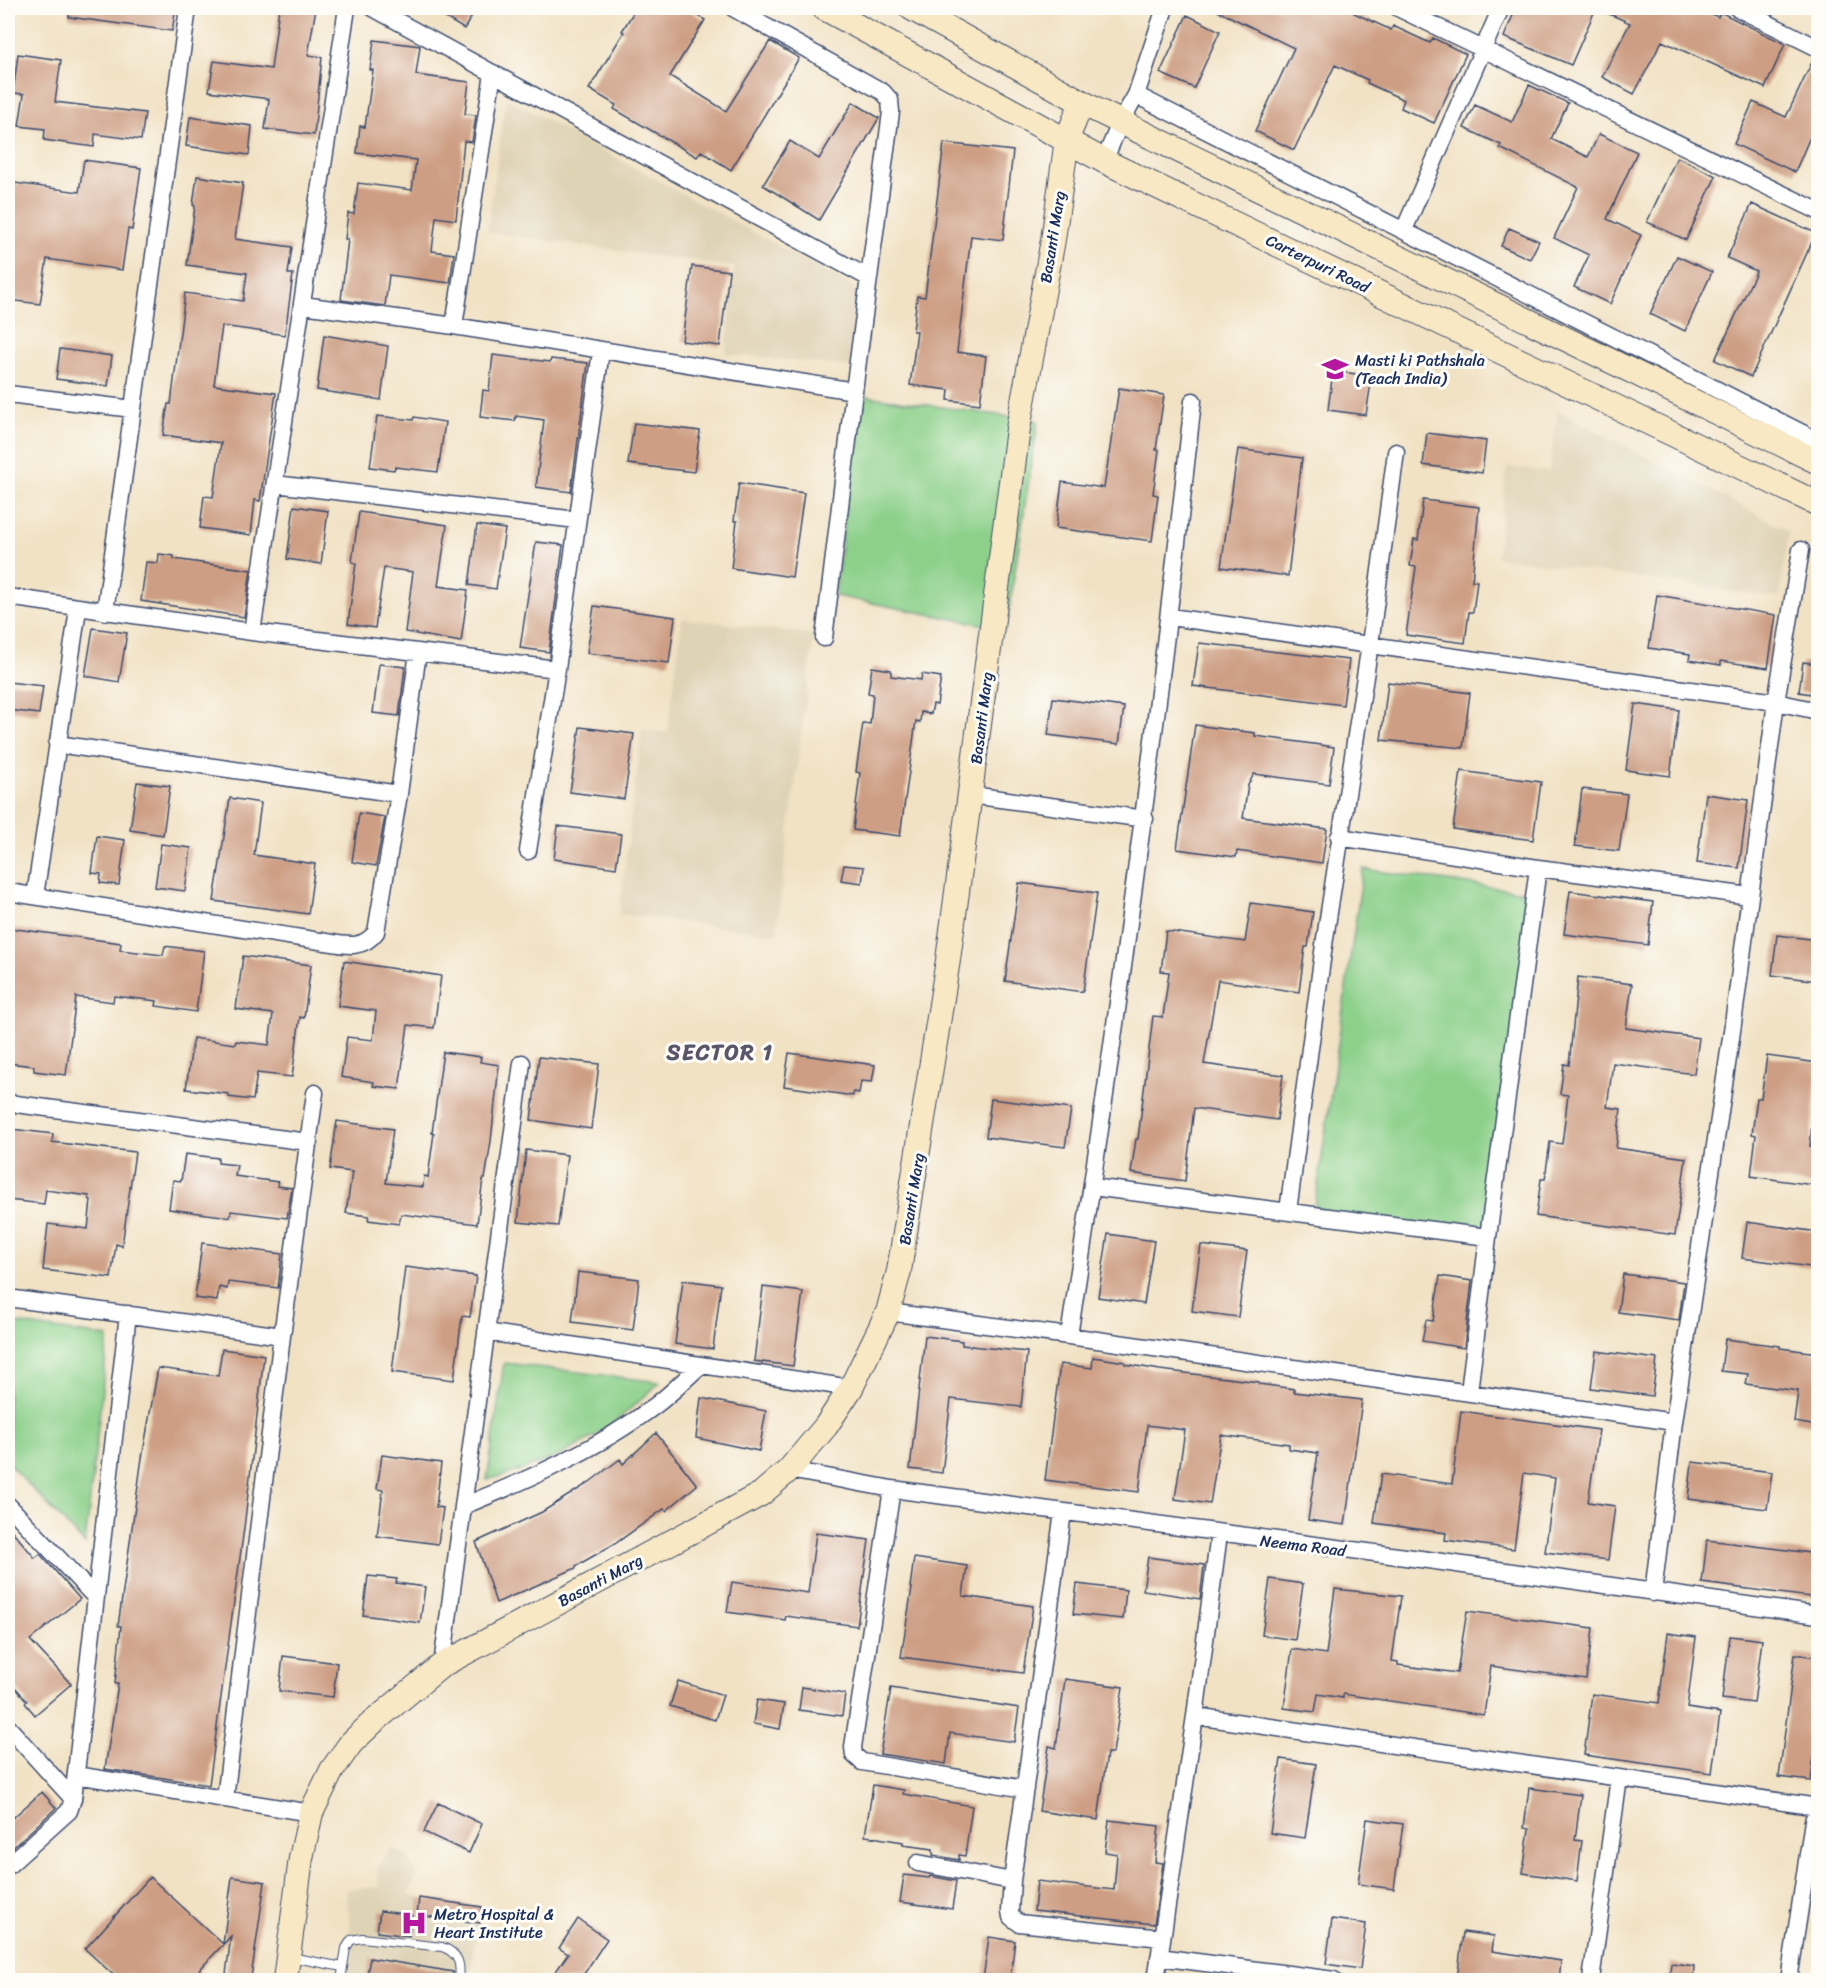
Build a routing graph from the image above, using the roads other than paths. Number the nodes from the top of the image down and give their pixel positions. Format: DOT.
graph roads {
  1 [pos="188,8"];
  2 [pos="347,8"];
  3 [pos="373,8"];
  4 [pos="733,8"];
  5 [pos="824,8"];
  6 [pos="911,8"];
  7 [pos="1165,8"];
  8 [pos="1398,8"];
  9 [pos="1501,8"];
  10 [pos="1737,8"];
  11 [pos="1818,48"];
  12 [pos="1483,49"];
  13 [pos="493,73"];
  14 [pos="1136,95"];
  15 [pos="1082,102"];
  16 [pos="1121,121"];
  17 [pos="1067,138"];
  18 [pos="1104,160"];
  19 [pos="1818,211"];
  20 [pos="1404,230"];
  21 [pos="869,278"];
  22 [pos="303,305"];
  23 [pos="454,327"];
  24 [pos="601,351"];
  25 [pos="854,391"];
  26 [pos="8,394"];
  27 [pos="1193,401"];
  28 [pos="133,409"];
  29 [pos="1818,441"];
  30 [pos="1396,452"];
  31 [pos="1818,462"];
  32 [pos="275,484"];
  33 [pos="1818,504"];
  34 [pos="577,520"];
  35 [pos="1801,550"];
  36 [pos="8,597"];
  37 [pos="78,609"];
  38 [pos="105,612"];
  39 [pos="1170,617"];
  40 [pos="252,632"];
  41 [pos="824,638"];
  42 [pos="1370,644"];
  43 [pos="418,652"];
  44 [pos="557,669"];
  45 [pos="1776,702"];
  46 [pos="1818,711"];
  47 [pos="57,744"];
  48 [pos="399,794"];
  49 [pos="970,795"];
  50 [pos="1145,819"];
  51 [pos="1339,837"];
  52 [pos="528,850"];
  53 [pos="1538,868"];
  54 [pos="8,892"];
  55 [pos="35,896"];
  56 [pos="1750,896"];
  57 [pos="522,1064"];
  58 [pos="315,1093"];
  59 [pos="8,1103"];
  60 [pos="309,1143"];
  61 [pos="1092,1187"];
  62 [pos="1288,1211"];
  63 [pos="1488,1237"];
  64 [pos="8,1298"];
  65 [pos="888,1312"];
  66 [pos="128,1314"];
  67 [pos="486,1332"];
  68 [pos="282,1336"];
  69 [pos="1069,1336"];
  70 [pos="701,1365"];
  71 [pos="851,1388"];
  72 [pos="1469,1392"];
  73 [pos="1674,1422"];
  74 [pos="789,1470"];
  75 [pos="892,1489"];
  76 [pos="8,1505"];
  77 [pos="463,1506"];
  78 [pos="1063,1512"];
  79 [pos="1219,1534"];
  80 [pos="1653,1593"];
  81 [pos="96,1598"];
  82 [pos="1818,1615"];
  83 [pos="442,1665"];
  84 [pos="1196,1716"];
  85 [pos="8,1727"];
  86 [pos="76,1775"];
  87 [pos="1619,1778"];
  88 [pos="1024,1789"];
  89 [pos="73,1799"];
  90 [pos="225,1799"];
  91 [pos="1818,1807"];
  92 [pos="311,1813"];
  93 [pos="918,1863"];
  94 [pos="8,1866"];
  95 [pos="1012,1881"];
  96 [pos="1162,1938"];
  97 [pos="1159,1958"];
  98 [pos="343,1967"];
  99 [pos="287,1969"];
  100 [pos="341,1980"];
  101 [pos="459,1980"];
  102 [pos="1156,1980"];
  103 [pos="1334,1980"];
  104 [pos="1591,1980"];
  105 [pos="1789,1980"];
  1 -- 28 [label="street"];
  2 -- 22 [label="street"];
  3 -- 13 [label="street"];
  4 -- 21 [label="street"];
  5 -- 17 [label="street, Carterpuri Road"];
  6 -- 15 [label="street"];
  7 -- 14 [label="street"];
  8 -- 12 [label="street"];
  9 -- 12 [label="street"];
  10 -- 11 [label="street"];
  12 -- 19 [label="street"];
  12 -- 20 [label="street"];
  13 -- 21 [label="street"];
  13 -- 23 [label="street"];
  14 -- 16 [label="street"];
  14 -- 20 [label="street"];
  15 -- 16 [label="street"];
  15 -- 17 [label="street, Basanti Marg"];
  16 -- 18 [label="street"];
  16 -- 31 [label="street"];
  17 -- 18 [label="street, Carterpuri Road"];
  17 -- 49 [label="street, Basanti Marg"];
  18 -- 33 [label="street, Carterpuri Road"];
  20 -- 29 [label="street"];
  21 -- 25 [label="street"];
  22 -- 23 [label="street"];
  22 -- 32 [label="street"];
  23 -- 24 [label="street"];
  24 -- 25 [label="street"];
  24 -- 34 [label="street"];
  25 -- 41 [label="street"];
  26 -- 28 [label="street"];
  27 -- 39 [label="street"];
  28 -- 38 [label="street"];
  30 -- 42 [label="street"];
  32 -- 34 [label="street"];
  32 -- 40 [label="street"];
  34 -- 44 [label="street"];
  35 -- 45 [label="street"];
  36 -- 37 [label="street"];
  37 -- 38 [label="street"];
  37 -- 47 [label="street"];
  38 -- 40 [label="street"];
  39 -- 42 [label="street"];
  39 -- 50 [label="street"];
  40 -- 43 [label="street"];
  42 -- 45 [label="street"];
  42 -- 51 [label="street"];
  43 -- 44 [label="street"];
  43 -- 48 [label="street"];
  44 -- 52 [label="street"];
  45 -- 46 [label="street"];
  45 -- 56 [label="street"];
  47 -- 48 [label="street"];
  47 -- 55 [label="street"];
  48 -- 55 [label="street"];
  49 -- 50 [label="street"];
  49 -- 65 [label="street, Basanti Marg"];
  50 -- 61 [label="street"];
  51 -- 53 [label="street"];
  51 -- 62 [label="street"];
  53 -- 56 [label="street"];
  53 -- 63 [label="street"];
  54 -- 55 [label="street"];
  56 -- 73 [label="street"];
  57 -- 67 [label="street"];
  58 -- 60 [label="street"];
  59 -- 60 [label="street"];
  60 -- 68 [label="street"];
  61 -- 62 [label="street"];
  61 -- 69 [label="street"];
  62 -- 63 [label="street"];
  63 -- 72 [label="street"];
  64 -- 66 [label="street"];
  65 -- 69 [label="street"];
  65 -- 71 [label="street, Basanti Marg"];
  66 -- 68 [label="street"];
  66 -- 81 [label="street"];
  67 -- 70 [label="street"];
  67 -- 77 [label="street"];
  68 -- 90 [label="street"];
  69 -- 72 [label="street"];
  70 -- 71 [label="street"];
  70 -- 77 [label="street"];
  71 -- 74 [label="street, Basanti Marg"];
  72 -- 73 [label="street"];
  73 -- 80 [label="street"];
  74 -- 75 [label="street, Neema Road"];
  74 -- 83 [label="street, Basanti Marg"];
  75 -- 78 [label="street, Neema Road"];
  75 -- 88 [label="street"];
  76 -- 81 [label="street"];
  77 -- 83 [label="street"];
  78 -- 79 [label="street, Neema Road"];
  78 -- 88 [label="street"];
  79 -- 80 [label="street, Neema Road"];
  79 -- 84 [label="street"];
  80 -- 82 [label="street, Neema Road"];
  81 -- 86 [label="street"];
  83 -- 92 [label="street, Basanti Marg"];
  84 -- 87 [label="street"];
  84 -- 96 [label="street"];
  85 -- 89 [label="street"];
  86 -- 89 [label="street"];
  86 -- 90 [label="street"];
  87 -- 91 [label="street"];
  87 -- 104 [label="street"];
  88 -- 95 [label="street"];
  89 -- 94 [label="street"];
  90 -- 92 [label="street"];
  91 -- 105 [label="street"];
  92 -- 99 [label="street, Basanti Marg"];
  93 -- 95 [label="street"];
  95 -- 96 [label="street"];
  96 -- 97 [label="street"];
  97 -- 102 [label="street"];
  97 -- 103 [label="street"];
  98 -- 99 [label="lane"];
  98 -- 100 [label="lane"];
  98 -- 101 [label="lane"];
}
